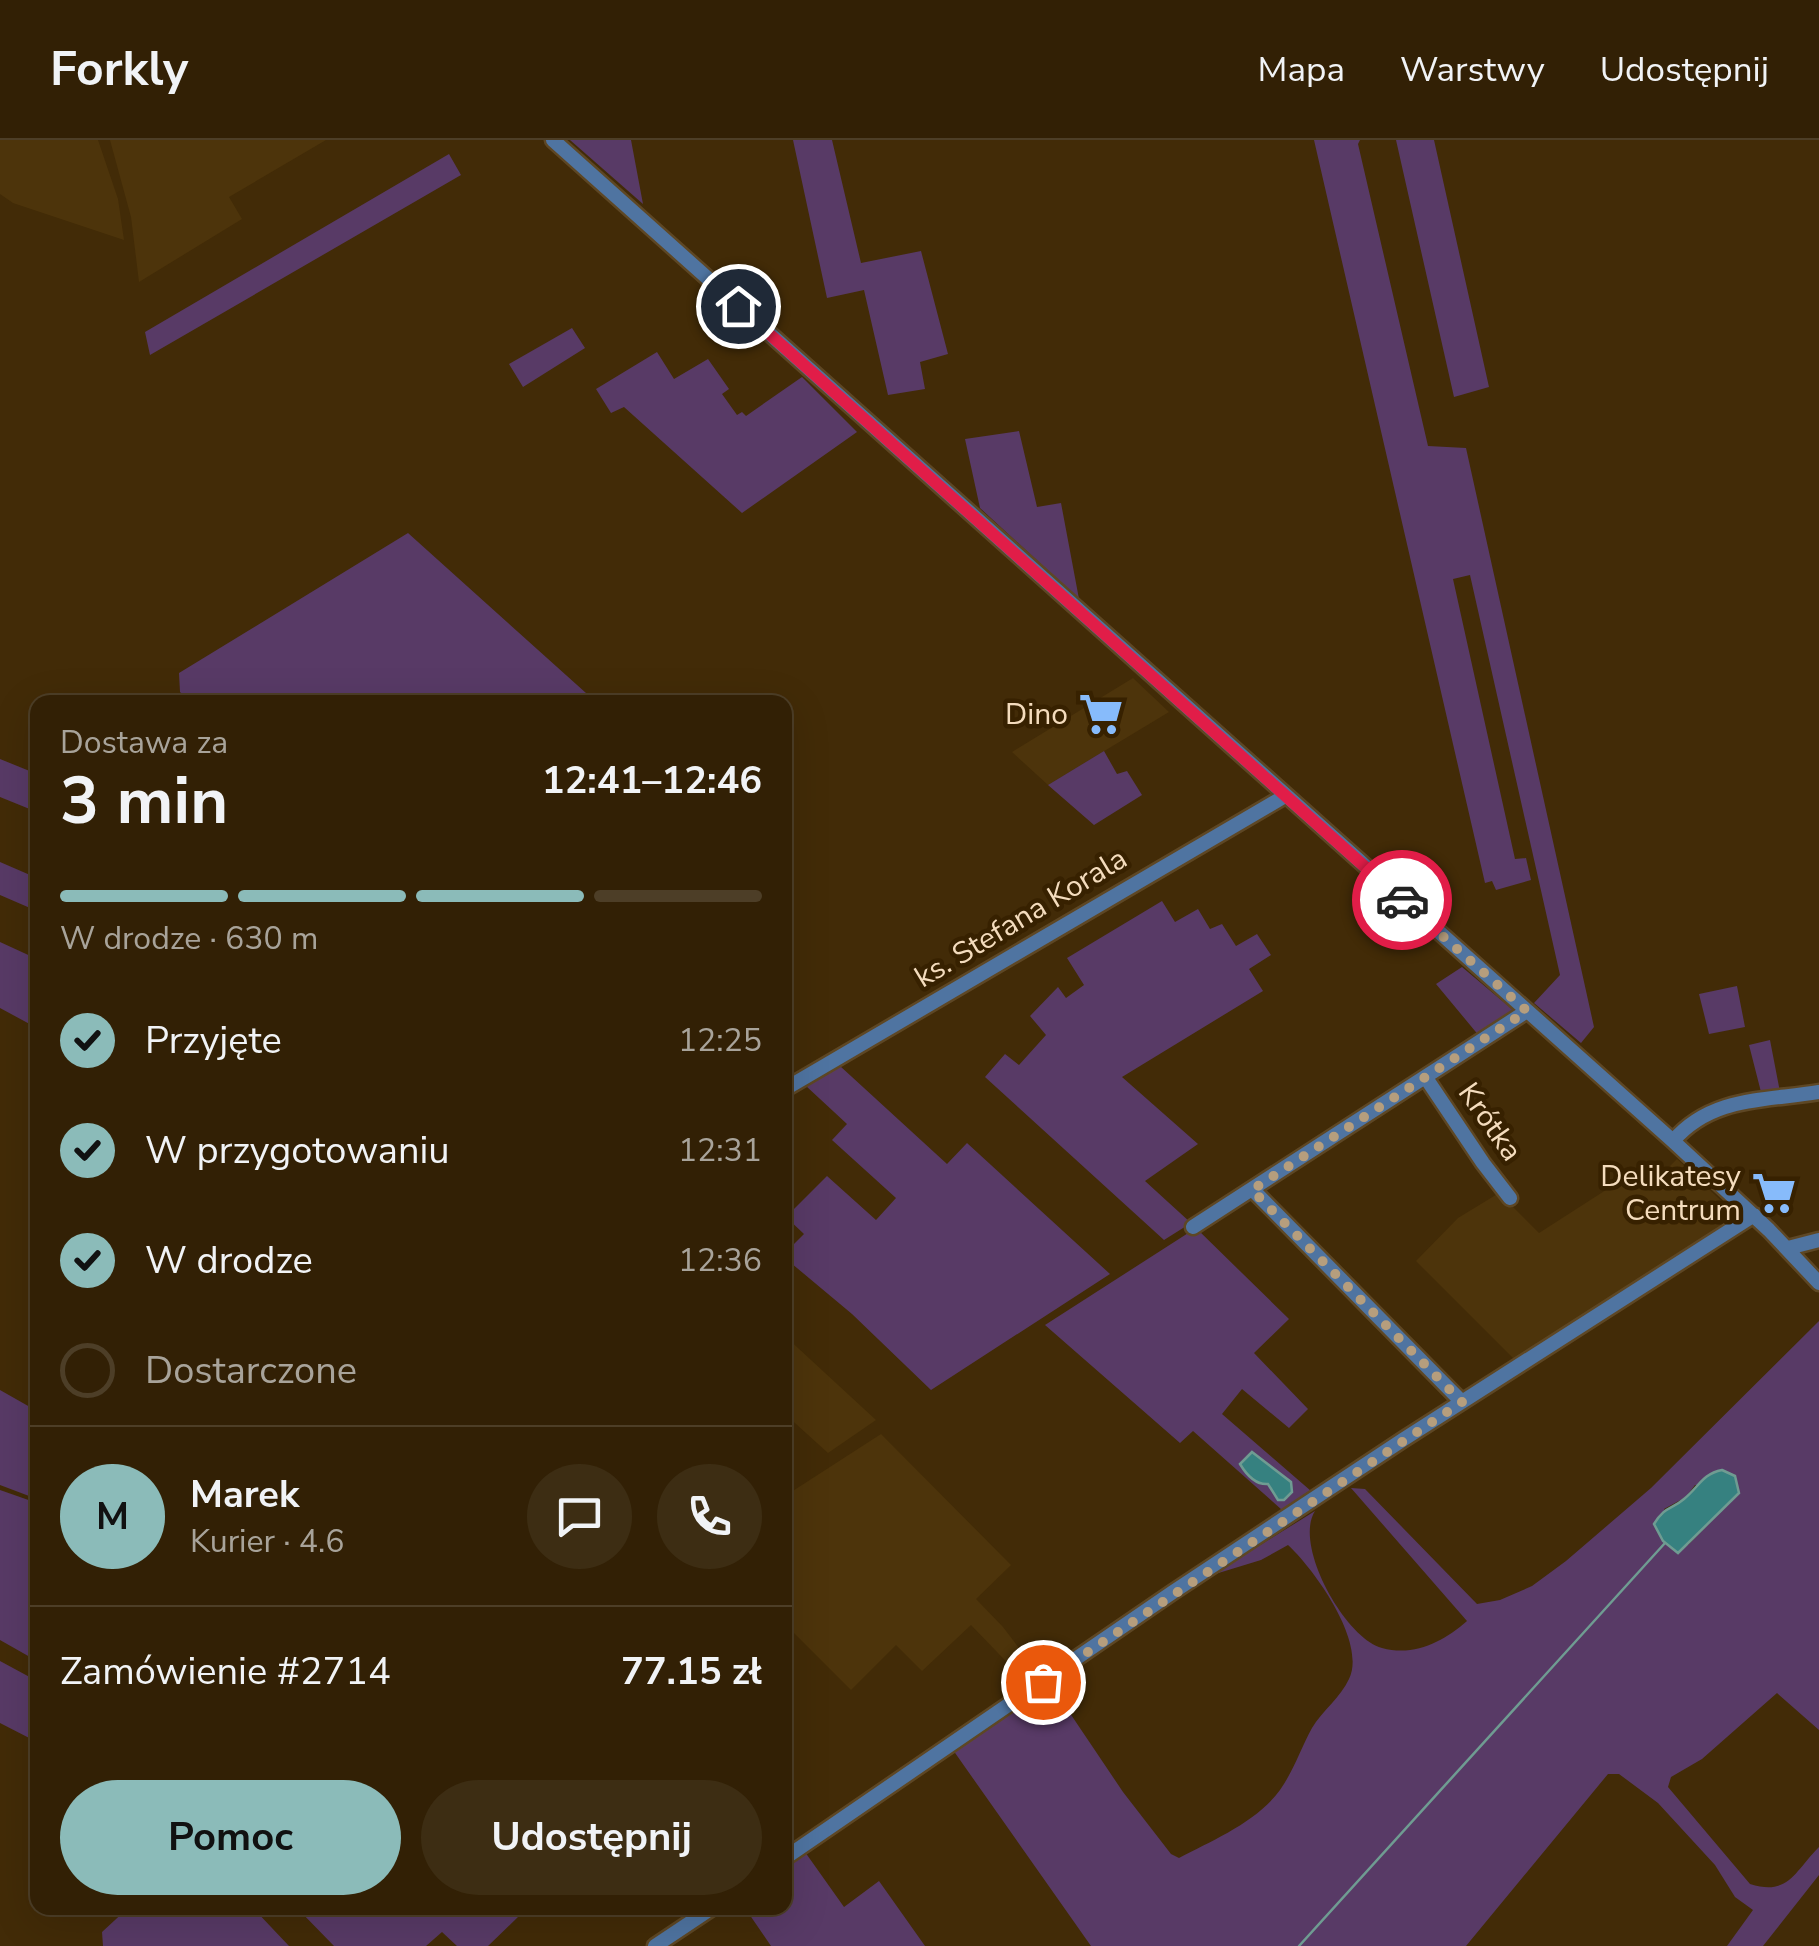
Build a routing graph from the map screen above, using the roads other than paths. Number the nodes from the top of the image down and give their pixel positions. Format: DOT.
graph roads {
  1 [pos="554,140"];
  2 [pos="1285,796"];
  3 [pos="1527,1011"];
  4 [pos="1426,1078"];
  5 [pos="792,1085"];
  6 [pos="1819,1092"];
  7 [pos="1673,1141"];
  8 [pos="1252,1190"];
  9 [pos="1510,1198"];
  10 [pos="1754,1215"];
  11 [pos="1192,1227"];
  12 [pos="1819,1240"];
  13 [pos="1788,1248"];
  14 [pos="1819,1283"];
  15 [pos="1462,1402"];
  16 [pos="792,1853"];
  17 [pos="702,1915"];
  18 [pos="656,1946"];
  1 -- 2 [label="street"];
  2 -- 3 [label="street"];
  2 -- 5 [label="street, ks. Stefana Korala"];
  3 -- 4 [label="street"];
  3 -- 7 [label="street"];
  4 -- 8 [label="street"];
  4 -- 9 [label="street, Krótka"];
  6 -- 7 [label="street"];
  7 -- 10 [label="street"];
  8 -- 11 [label="street"];
  8 -- 15 [label="street"];
  10 -- 13 [label="street"];
  10 -- 15 [label="street"];
  12 -- 13 [label="street"];
  13 -- 14 [label="street"];
  15 -- 16 [label="street"];
  17 -- 18 [label="street"];
}
